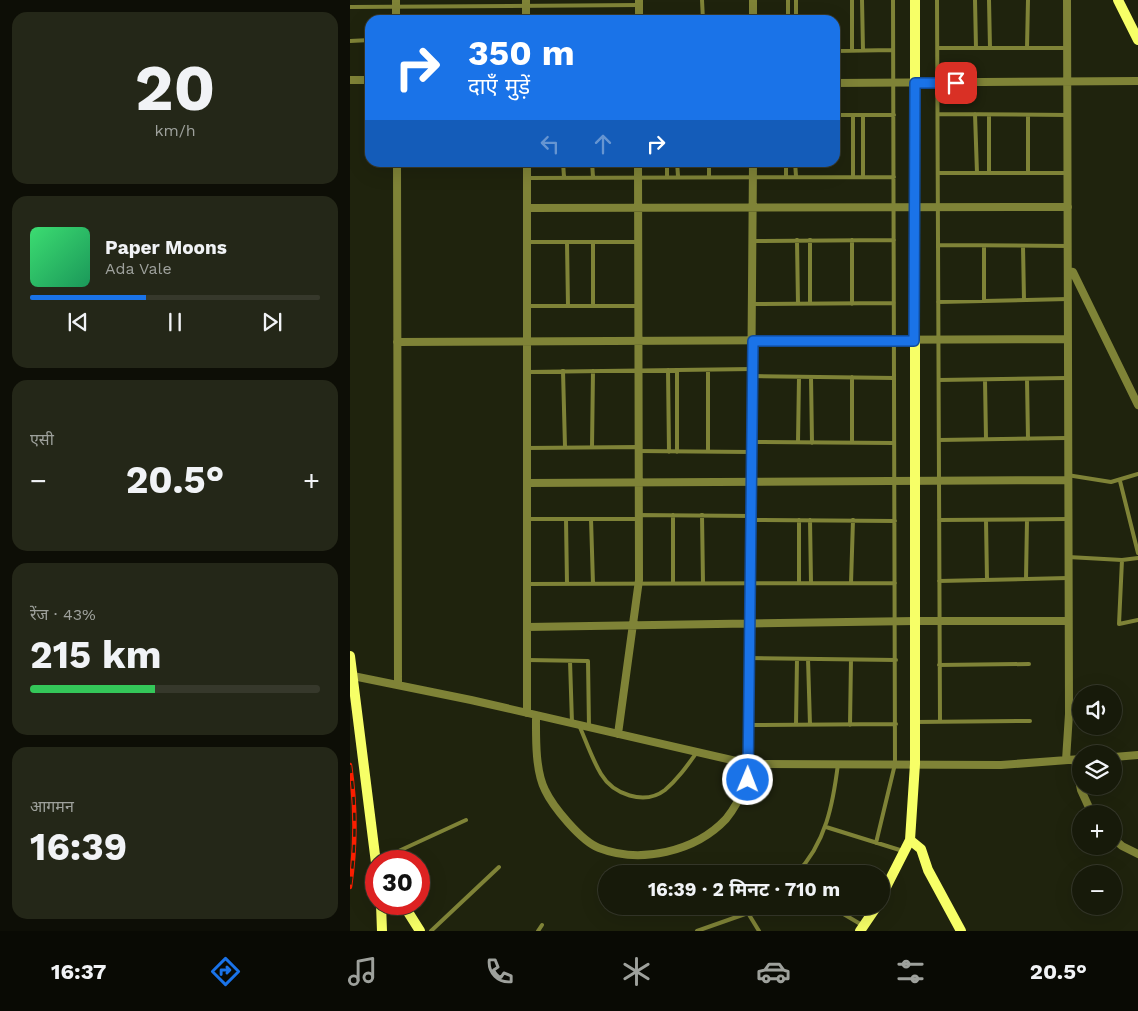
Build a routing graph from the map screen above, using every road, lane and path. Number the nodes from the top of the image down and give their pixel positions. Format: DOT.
graph roads {
  1 [pos="702,0"];
  2 [pos="753,0"];
  3 [pos="788,0"];
  4 [pos="796,0"];
  5 [pos="852,0"];
  6 [pos="862,0"];
  7 [pos="893,0"];
  8 [pos="915,0"];
  9 [pos="937,0"];
  10 [pos="975,0"];
  11 [pos="989,0"];
  12 [pos="1028,0"];
  13 [pos="1067,0"];
  14 [pos="1118,0"];
  15 [pos="639,2"];
  16 [pos="396,3"];
  17 [pos="526,3"];
  18 [pos="350,7"];
  19 [pos="639,15"];
  20 [pos="702,15"];
  21 [pos="753,15"];
  22 [pos="788,15"];
  23 [pos="796,15"];
  24 [pos="350,40"];
  25 [pos="365,40"];
  26 [pos="1138,40"];
  27 [pos="938,48"];
  28 [pos="976,48"];
  29 [pos="990,48"];
  30 [pos="1027,48"];
  31 [pos="1067,48"];
  32 [pos="840,50"];
  33 [pos="852,50"];
  34 [pos="863,50"];
  35 [pos="894,50"];
  36 [pos="350,80"];
  37 [pos="365,80"];
  38 [pos="1138,82"];
  39 [pos="840,83"];
  40 [pos="894,83"];
  41 [pos="915,83"];
  42 [pos="938,83"];
  43 [pos="1067,83"];
  44 [pos="938,114"];
  45 [pos="975,114"];
  46 [pos="840,115"];
  47 [pos="852,115"];
  48 [pos="863,115"];
  49 [pos="894,115"];
  50 [pos="989,115"];
  51 [pos="1028,115"];
  52 [pos="1067,115"];
  53 [pos="397,167"];
  54 [pos="527,167"];
  55 [pos="563,167"];
  56 [pos="592,167"];
  57 [pos="638,167"];
  58 [pos="667,167"];
  59 [pos="677,167"];
  60 [pos="709,167"];
  61 [pos="753,167"];
  62 [pos="786,167"];
  63 [pos="795,167"];
  64 [pos="938,172"];
  65 [pos="977,172"];
  66 [pos="989,172"];
  67 [pos="1028,173"];
  68 [pos="1068,173"];
  69 [pos="667,176"];
  70 [pos="678,176"];
  71 [pos="709,176"];
  72 [pos="753,176"];
  73 [pos="786,176"];
  74 [pos="796,176"];
  75 [pos="564,177"];
  76 [pos="592,177"];
  77 [pos="638,177"];
  78 [pos="853,177"];
  79 [pos="863,177"];
  80 [pos="894,177"];
  81 [pos="527,178"];
  82 [pos="1068,207"];
  83 [pos="527,208"];
  84 [pos="638,208"];
  85 [pos="753,208"];
  86 [pos="894,208"];
  87 [pos="938,208"];
  88 [pos="915,209"];
  89 [pos="797,240"];
  90 [pos="810,240"];
  91 [pos="852,240"];
  92 [pos="894,240"];
  93 [pos="753,241"];
  94 [pos="527,242"];
  95 [pos="567,242"];
  96 [pos="593,242"];
  97 [pos="639,242"];
  98 [pos="938,246"];
  99 [pos="984,246"];
  100 [pos="1023,246"];
  101 [pos="1068,246"];
  102 [pos="1068,271"];
  103 [pos="1068,299"];
  104 [pos="1024,300"];
  105 [pos="984,301"];
  106 [pos="938,302"];
  107 [pos="752,304"];
  108 [pos="798,304"];
  109 [pos="810,304"];
  110 [pos="852,304"];
  111 [pos="894,304"];
  112 [pos="527,306"];
  113 [pos="568,306"];
  114 [pos="593,306"];
  115 [pos="638,306"];
  116 [pos="1067,339"];
  117 [pos="638,341"];
  118 [pos="753,341"];
  119 [pos="894,341"];
  120 [pos="914,341"];
  121 [pos="938,341"];
  122 [pos="397,342"];
  123 [pos="527,342"];
  124 [pos="668,370"];
  125 [pos="677,370"];
  126 [pos="708,370"];
  127 [pos="593,371"];
  128 [pos="638,371"];
  129 [pos="527,372"];
  130 [pos="563,372"];
  131 [pos="752,373"];
  132 [pos="799,377"];
  133 [pos="811,377"];
  134 [pos="852,377"];
  135 [pos="894,378"];
  136 [pos="1067,378"];
  137 [pos="1027,379"];
  138 [pos="939,380"];
  139 [pos="985,380"];
  140 [pos="1138,405"];
  141 [pos="1067,438"];
  142 [pos="986,439"];
  143 [pos="1028,439"];
  144 [pos="939,440"];
  145 [pos="752,442"];
  146 [pos="798,442"];
  147 [pos="812,442"];
  148 [pos="852,443"];
  149 [pos="894,443"];
  150 [pos="565,447"];
  151 [pos="592,447"];
  152 [pos="527,448"];
  153 [pos="638,449"];
  154 [pos="669,452"];
  155 [pos="678,452"];
  156 [pos="708,452"];
  157 [pos="752,452"];
  158 [pos="1138,474"];
  159 [pos="1067,478"];
  160 [pos="895,481"];
  161 [pos="914,481"];
  162 [pos="939,481"];
  163 [pos="1120,481"];
  164 [pos="752,482"];
  165 [pos="527,483"];
  166 [pos="638,483"];
  167 [pos="673,515"];
  168 [pos="702,515"];
  169 [pos="638,517"];
  170 [pos="751,518"];
  171 [pos="527,519"];
  172 [pos="566,519"];
  173 [pos="591,519"];
  174 [pos="1068,519"];
  175 [pos="799,520"];
  176 [pos="810,520"];
  177 [pos="853,520"];
  178 [pos="939,520"];
  179 [pos="986,520"];
  180 [pos="1027,520"];
  181 [pos="895,521"];
  182 [pos="1138,553"];
  183 [pos="1068,556"];
  184 [pos="1138,558"];
  185 [pos="1122,560"];
  186 [pos="1068,578"];
  187 [pos="1026,579"];
  188 [pos="986,580"];
  189 [pos="939,581"];
  190 [pos="750,583"];
  191 [pos="799,583"];
  192 [pos="812,583"];
  193 [pos="852,583"];
  194 [pos="895,583"];
  195 [pos="527,584"];
  196 [pos="567,584"];
  197 [pos="593,584"];
  198 [pos="638,584"];
  199 [pos="672,584"];
  200 [pos="703,584"];
  201 [pos="1138,620"];
  202 [pos="896,621"];
  203 [pos="915,621"];
  204 [pos="939,621"];
  205 [pos="1068,621"];
  206 [pos="750,624"];
  207 [pos="632,625"];
  208 [pos="527,627"];
  209 [pos="350,656"];
  210 [pos="749,658"];
  211 [pos="797,658"];
  212 [pos="808,659"];
  213 [pos="527,660"];
  214 [pos="851,660"];
  215 [pos="896,660"];
  216 [pos="570,661"];
  217 [pos="1029,664"];
  218 [pos="940,665"];
  219 [pos="353,676"];
  220 [pos="398,685"];
  221 [pos="527,713"];
  222 [pos="536,715"];
  223 [pos="940,721"];
  224 [pos="1030,721"];
  225 [pos="915,722"];
  226 [pos="576,724"];
  227 [pos="896,724"];
  228 [pos="749,725"];
  229 [pos="796,725"];
  230 [pos="810,725"];
  231 [pos="850,725"];
  232 [pos="589,727"];
  233 [pos="618,734"];
  234 [pos="697,752"];
  235 [pos="1138,755"];
  236 [pos="1122,756"];
  237 [pos="1066,760"];
  238 [pos="1072,760"];
  239 [pos="749,764"];
  240 [pos="838,764"];
  241 [pos="895,764"];
  242 [pos="915,764"];
  243 [pos="466,820"];
  244 [pos="826,827"];
  245 [pos="910,840"];
  246 [pos="876,843"];
  247 [pos="1122,846"];
  248 [pos="375,850"];
  249 [pos="402,850"];
  250 [pos="904,852"];
  251 [pos="1138,854"];
  252 [pos="802,865"];
  253 [pos="499,867"];
  254 [pos="890,879"];
  255 [pos="381,915"];
  256 [pos="410,915"];
  257 [pos="742,915"];
  258 [pos="749,915"];
  259 [pos="843,915"];
  260 [pos="871,915"];
  261 [pos="542,925"];
  262 [pos="862,929"];
  263 [pos="382,931"];
  264 [pos="420,931"];
  265 [pos="431,931"];
  266 [pos="538,931"];
  267 [pos="697,931"];
  268 [pos="759,931"];
  269 [pos="961,931"];
  1 -- 20 [label="lane"];
  2 -- 21 [label="street"];
  3 -- 22 [label="lane"];
  4 -- 23 [label="lane"];
  5 -- 33 [label="lane"];
  6 -- 34 [label="lane"];
  7 -- 35 [label="lane"];
  8 -- 41 [label="street"];
  9 -- 27 [label="lane"];
  10 -- 28 [label="lane"];
  11 -- 29 [label="lane"];
  12 -- 30 [label="lane"];
  13 -- 31 [label="street"];
  14 -- 26 [label="street"];
  15 -- 17 [label="lane"];
  15 -- 19 [label="street"];
  16 -- 17 [label="lane"];
  16 -- 18 [label="lane"];
  24 -- 25 [label="lane"];
  27 -- 28 [label="lane"];
  27 -- 42 [label="lane"];
  28 -- 29 [label="lane"];
  29 -- 30 [label="lane"];
  30 -- 31 [label="lane"];
  31 -- 43 [label="street"];
  32 -- 33 [label="lane"];
  33 -- 34 [label="lane"];
  34 -- 35 [label="lane"];
  35 -- 40 [label="lane"];
  36 -- 37 [label="street"];
  38 -- 43 [label="street"];
  39 -- 40 [label="street"];
  40 -- 41 [label="street"];
  40 -- 49 [label="lane"];
  41 -- 42 [label="street"];
  41 -- 88 [label="street"];
  42 -- 43 [label="street"];
  42 -- 44 [label="lane"];
  43 -- 52 [label="street"];
  44 -- 45 [label="lane"];
  44 -- 64 [label="lane"];
  45 -- 50 [label="lane"];
  45 -- 65 [label="lane"];
  46 -- 47 [label="lane"];
  47 -- 48 [label="lane"];
  47 -- 78 [label="lane"];
  48 -- 49 [label="lane"];
  48 -- 79 [label="lane"];
  49 -- 80 [label="lane"];
  50 -- 51 [label="lane"];
  50 -- 66 [label="lane"];
  51 -- 52 [label="lane"];
  51 -- 67 [label="lane"];
  52 -- 68 [label="street"];
  53 -- 122 [label="street"];
  54 -- 81 [label="street"];
  55 -- 75 [label="lane"];
  56 -- 76 [label="lane"];
  57 -- 77 [label="street"];
  58 -- 69 [label="lane"];
  59 -- 70 [label="lane"];
  60 -- 71 [label="lane"];
  61 -- 72 [label="street"];
  62 -- 73 [label="lane"];
  63 -- 74 [label="lane"];
  64 -- 65 [label="lane"];
  64 -- 87 [label="lane"];
  65 -- 66 [label="lane"];
  66 -- 67 [label="lane"];
  67 -- 68 [label="lane"];
  68 -- 82 [label="street"];
  69 -- 70 [label="lane"];
  69 -- 77 [label="lane"];
  70 -- 71 [label="lane"];
  71 -- 72 [label="lane"];
  72 -- 73 [label="lane"];
  72 -- 85 [label="street"];
  73 -- 74 [label="lane"];
  74 -- 78 [label="lane"];
  75 -- 76 [label="lane"];
  75 -- 81 [label="lane"];
  76 -- 77 [label="lane"];
  77 -- 84 [label="street"];
  78 -- 79 [label="lane"];
  79 -- 80 [label="lane"];
  80 -- 86 [label="lane"];
  81 -- 83 [label="street"];
  82 -- 87 [label="street"];
  82 -- 101 [label="street"];
  83 -- 84 [label="street"];
  83 -- 94 [label="street"];
  84 -- 85 [label="street"];
  84 -- 97 [label="street"];
  85 -- 86 [label="street"];
  85 -- 93 [label="street"];
  86 -- 88 [label="street"];
  86 -- 92 [label="lane"];
  87 -- 88 [label="street"];
  87 -- 98 [label="lane"];
  88 -- 120 [label="street"];
  89 -- 90 [label="lane"];
  89 -- 93 [label="lane"];
  89 -- 108 [label="lane"];
  90 -- 91 [label="lane"];
  90 -- 109 [label="lane"];
  91 -- 92 [label="lane"];
  91 -- 110 [label="lane"];
  92 -- 111 [label="lane"];
  93 -- 107 [label="street"];
  94 -- 95 [label="lane"];
  94 -- 112 [label="street"];
  95 -- 96 [label="lane"];
  95 -- 113 [label="lane"];
  96 -- 97 [label="lane"];
  96 -- 114 [label="lane"];
  97 -- 115 [label="street"];
  98 -- 99 [label="lane"];
  98 -- 106 [label="lane"];
  99 -- 100 [label="lane"];
  99 -- 105 [label="lane"];
  100 -- 101 [label="lane"];
  100 -- 104 [label="lane"];
  101 -- 102 [label="street"];
  102 -- 103 [label="street"];
  102 -- 140 [label="street"];
  103 -- 104 [label="lane"];
  103 -- 116 [label="street"];
  104 -- 105 [label="lane"];
  105 -- 106 [label="lane"];
  106 -- 121 [label="lane"];
  107 -- 108 [label="lane"];
  107 -- 118 [label="street"];
  108 -- 109 [label="lane"];
  109 -- 110 [label="lane"];
  110 -- 111 [label="lane"];
  111 -- 119 [label="lane"];
  112 -- 113 [label="lane"];
  112 -- 123 [label="street"];
  113 -- 114 [label="lane"];
  114 -- 115 [label="lane"];
  115 -- 117 [label="street"];
  116 -- 121 [label="street"];
  116 -- 136 [label="street"];
  117 -- 118 [label="street"];
  117 -- 123 [label="street"];
  117 -- 128 [label="street"];
  118 -- 119 [label="street"];
  118 -- 131 [label="street"];
  119 -- 120 [label="street"];
  119 -- 135 [label="lane"];
  120 -- 121 [label="street"];
  120 -- 161 [label="street"];
  121 -- 138 [label="lane"];
  122 -- 123 [label="street"];
  122 -- 220 [label="street"];
  123 -- 129 [label="street"];
  124 -- 125 [label="lane"];
  124 -- 128 [label="lane"];
  124 -- 154 [label="lane"];
  125 -- 126 [label="lane"];
  125 -- 155 [label="lane"];
  126 -- 131 [label="lane"];
  126 -- 156 [label="lane"];
  127 -- 128 [label="lane"];
  127 -- 130 [label="lane"];
  127 -- 151 [label="lane"];
  128 -- 153 [label="street"];
  129 -- 130 [label="lane"];
  129 -- 152 [label="street"];
  130 -- 150 [label="lane"];
  131 -- 132 [label="lane"];
  131 -- 145 [label="street"];
  132 -- 133 [label="lane"];
  132 -- 146 [label="lane"];
  133 -- 134 [label="lane"];
  133 -- 147 [label="lane"];
  134 -- 135 [label="lane"];
  134 -- 148 [label="lane"];
  135 -- 149 [label="lane"];
  136 -- 137 [label="lane"];
  136 -- 141 [label="street"];
  137 -- 139 [label="lane"];
  137 -- 143 [label="lane"];
  138 -- 139 [label="lane"];
  138 -- 144 [label="lane"];
  139 -- 142 [label="lane"];
  141 -- 143 [label="lane"];
  141 -- 159 [label="street"];
  142 -- 143 [label="lane"];
  142 -- 144 [label="lane"];
  144 -- 162 [label="lane"];
  145 -- 146 [label="lane"];
  145 -- 157 [label="street"];
  146 -- 147 [label="lane"];
  147 -- 148 [label="lane"];
  148 -- 149 [label="lane"];
  149 -- 160 [label="lane"];
  150 -- 151 [label="lane"];
  150 -- 152 [label="lane"];
  151 -- 153 [label="lane"];
  152 -- 165 [label="street"];
  153 -- 154 [label="lane"];
  153 -- 166 [label="street"];
  154 -- 155 [label="lane"];
  155 -- 156 [label="lane"];
  156 -- 157 [label="lane"];
  157 -- 164 [label="street"];
  158 -- 163 [label="lane"];
  159 -- 162 [label="street"];
  159 -- 163 [label="lane"];
  159 -- 174 [label="street"];
  160 -- 161 [label="street"];
  160 -- 164 [label="street"];
  160 -- 181 [label="lane"];
  161 -- 162 [label="street"];
  161 -- 203 [label="street"];
  162 -- 178 [label="lane"];
  163 -- 182 [label="lane"];
  164 -- 166 [label="street"];
  164 -- 170 [label="street"];
  165 -- 166 [label="street"];
  165 -- 171 [label="street"];
  166 -- 169 [label="street"];
  167 -- 168 [label="lane"];
  167 -- 169 [label="lane"];
  167 -- 199 [label="lane"];
  168 -- 170 [label="lane"];
  168 -- 200 [label="lane"];
  169 -- 173 [label="lane"];
  169 -- 198 [label="street"];
  170 -- 175 [label="lane"];
  170 -- 190 [label="street"];
  171 -- 172 [label="lane"];
  171 -- 195 [label="street"];
  172 -- 173 [label="lane"];
  172 -- 196 [label="lane"];
  173 -- 197 [label="lane"];
  174 -- 180 [label="lane"];
  174 -- 183 [label="street"];
  175 -- 176 [label="lane"];
  175 -- 191 [label="lane"];
  176 -- 177 [label="lane"];
  176 -- 192 [label="lane"];
  177 -- 181 [label="lane"];
  177 -- 193 [label="lane"];
  178 -- 179 [label="lane"];
  178 -- 189 [label="lane"];
  179 -- 180 [label="lane"];
  179 -- 188 [label="lane"];
  180 -- 187 [label="lane"];
  181 -- 194 [label="lane"];
  183 -- 185 [label="lane"];
  183 -- 186 [label="street"];
  184 -- 185 [label="lane"];
  185 -- 201 [label="lane"];
  186 -- 187 [label="lane"];
  186 -- 205 [label="street"];
  187 -- 188 [label="lane"];
  188 -- 189 [label="lane"];
  189 -- 204 [label="lane"];
  190 -- 191 [label="lane"];
  190 -- 200 [label="lane"];
  190 -- 206 [label="street"];
  191 -- 192 [label="lane"];
  192 -- 193 [label="lane"];
  193 -- 194 [label="lane"];
  194 -- 202 [label="lane"];
  195 -- 196 [label="lane"];
  195 -- 208 [label="street"];
  196 -- 197 [label="lane"];
  197 -- 198 [label="lane"];
  198 -- 199 [label="lane"];
  198 -- 207 [label="street"];
  199 -- 200 [label="lane"];
  202 -- 203 [label="street"];
  202 -- 206 [label="street"];
  202 -- 215 [label="lane"];
  203 -- 204 [label="street"];
  203 -- 225 [label="street"];
  204 -- 205 [label="street"];
  204 -- 218 [label="lane"];
  205 -- 237 [label="street"];
  206 -- 207 [label="street"];
  206 -- 210 [label="street"];
  207 -- 208 [label="street"];
  207 -- 233 [label="street"];
  208 -- 213 [label="street"];
  209 -- 219 [label="street"];
  210 -- 211 [label="lane"];
  210 -- 228 [label="street"];
  211 -- 212 [label="lane"];
  211 -- 229 [label="lane"];
  212 -- 214 [label="lane"];
  212 -- 230 [label="lane"];
  213 -- 216 [label="lane"];
  213 -- 221 [label="street"];
  214 -- 215 [label="lane"];
  214 -- 231 [label="lane"];
  215 -- 227 [label="lane"];
  216 -- 226 [label="lane"];
  216 -- 232 [label="lane"];
  217 -- 218 [label="lane"];
  218 -- 223 [label="lane"];
  219 -- 220 [label="street"];
  219 -- 248 [label="street"];
  220 -- 221 [label="street"];
  221 -- 222 [label="street"];
  222 -- 226 [label="street"];
  222 -- 239 [label="street"];
  223 -- 224 [label="lane"];
  223 -- 225 [label="lane"];
  225 -- 242 [label="street"];
  226 -- 232 [label="street"];
  226 -- 234 [label="lane"];
  227 -- 231 [label="lane"];
  227 -- 241 [label="lane"];
  228 -- 229 [label="lane"];
  228 -- 239 [label="street"];
  229 -- 230 [label="lane"];
  230 -- 231 [label="lane"];
  232 -- 233 [label="street"];
  233 -- 234 [label="street"];
  234 -- 239 [label="street"];
  235 -- 236 [label="street"];
  237 -- 238 [label="street"];
  237 -- 242 [label="street"];
  239 -- 240 [label="street"];
  240 -- 241 [label="street"];
  240 -- 244 [label="lane"];
  241 -- 242 [label="street"];
  241 -- 246 [label="lane"];
  242 -- 245 [label="street"];
  243 -- 249 [label="lane"];
  244 -- 246 [label="lane"];
  244 -- 252 [label="lane"];
  245 -- 250 [label="street"];
  245 -- 269 [label="street"];
  246 -- 250 [label="lane"];
  247 -- 251 [label="street"];
  250 -- 254 [label="street"];
  253 -- 265 [label="lane"];
  255 -- 263 [label="street"];
  256 -- 264 [label="street"];
  257 -- 267 [label="lane"];
  258 -- 268 [label="lane"];
  259 -- 262 [label="lane"];
  260 -- 262 [label="street"];
  261 -- 266 [label="lane"];
}
